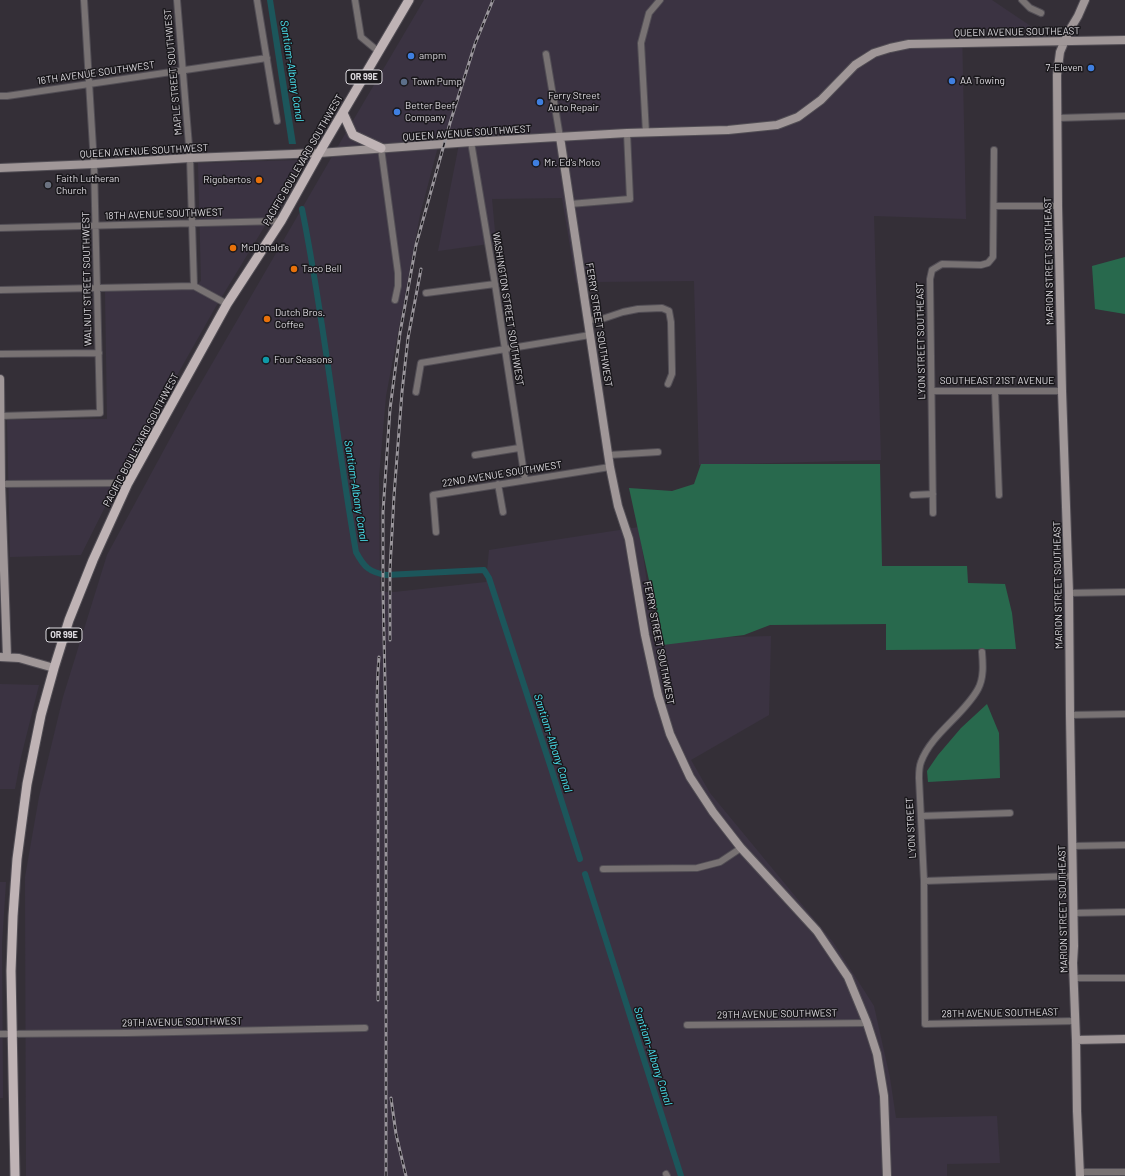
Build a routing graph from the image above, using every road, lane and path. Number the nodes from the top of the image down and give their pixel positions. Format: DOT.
graph roads {
  1 [pos="84,0"];
  2 [pos="177,0"];
  3 [pos="257,0"];
  4 [pos="355,0"];
  5 [pos="409,0"];
  6 [pos="660,0"];
  7 [pos="1022,0"];
  8 [pos="1085,0"];
  9 [pos="1041,12"];
  10 [pos="1125,40"];
  11 [pos="1064,41"];
  12 [pos="908,44"];
  13 [pos="379,52"];
  14 [pos="546,54"];
  15 [pos="266,58"];
  16 [pos="182,70"];
  17 [pos="90,84"];
  18 [pos="0,96"];
  19 [pos="342,113"];
  20 [pos="1125,116"];
  21 [pos="1058,118"];
  22 [pos="277,121"];
  23 [pos="627,133"];
  24 [pos="646,133"];
  25 [pos="560,137"];
  26 [pos="471,142"];
  27 [pos="381,148"];
  28 [pos="994,150"];
  29 [pos="319,153"];
  30 [pos="190,158"];
  31 [pos="94,164"];
  32 [pos="0,168"];
  33 [pos="570,204"];
  34 [pos="994,206"];
  35 [pos="1058,206"];
  36 [pos="281,221"];
  37 [pos="193,223"];
  38 [pos="96,226"];
  39 [pos="0,228"];
  40 [pos="495,284"];
  41 [pos="194,286"];
  42 [pos="97,288"];
  43 [pos="0,290"];
  44 [pos="426,294"];
  45 [pos="395,300"];
  46 [pos="227,304"];
  47 [pos="588,320"];
  48 [pos="590,335"];
  49 [pos="505,349"];
  50 [pos="99,353"];
  51 [pos="0,354"];
  52 [pos="0,379"];
  53 [pos="668,384"];
  54 [pos="995,391"];
  55 [pos="1062,391"];
  56 [pos="416,392"];
  57 [pos="932,392"];
  58 [pos="0,416"];
  59 [pos="519,448"];
  60 [pos="658,452"];
  61 [pos="475,455"];
  62 [pos="608,456"];
  63 [pos="610,467"];
  64 [pos="525,480"];
  65 [pos="128,483"];
  66 [pos="1,484"];
  67 [pos="498,484"];
  68 [pos="933,494"];
  69 [pos="913,495"];
  70 [pos="999,495"];
  71 [pos="503,512"];
  72 [pos="933,513"];
  73 [pos="436,532"];
  74 [pos="1125,592"];
  75 [pos="1069,593"];
  76 [pos="982,652"];
  77 [pos="3,657"];
  78 [pos="54,668"];
  79 [pos="1125,714"];
  80 [pos="1070,715"];
  81 [pos="1010,813"];
  82 [pos="921,816"];
  83 [pos="1125,844"];
  84 [pos="1072,846"];
  85 [pos="741,848"];
  86 [pos="604,869"];
  87 [pos="1072,876"];
  88 [pos="924,881"];
  89 [pos="1125,912"];
  90 [pos="1074,913"];
  91 [pos="1074,978"];
  92 [pos="1125,978"];
  93 [pos="1075,1021"];
  94 [pos="867,1023"];
  95 [pos="925,1024"];
  96 [pos="687,1025"];
  97 [pos="365,1028"];
  98 [pos="0,1034"];
  99 [pos="12,1034"];
  100 [pos="1125,1039"];
  101 [pos="1076,1040"];
  102 [pos="1125,1172"];
  103 [pos="1081,1174"];
  104 [pos="15,1176"];
  105 [pos="887,1176"];
  1 -- 17 [label="street, WALNUT STREET SOUTHWEST"];
  2 -- 16 [label="street, MAPLE STREET SOUTHWEST"];
  3 -- 15 [label="street"];
  4 -- 13 [label="street"];
  5 -- 13 [label="main road, PACIFIC BOULEVARD SOUTHWEST / OR 99E"];
  6 -- 24 [label="street"];
  7 -- 9 [label="street"];
  8 -- 11 [label="street, MARION STREET SOUTHEAST"];
  10 -- 11 [label="street, QUEEN AVENUE SOUTHEAST"];
  11 -- 12 [label="street, QUEEN AVENUE SOUTHEAST"];
  11 -- 21 [label="street, MARION STREET SOUTHEAST"];
  12 -- 24 [label="street, QUEEN AVENUE SOUTHWEST"];
  13 -- 19 [label="main road, PACIFIC BOULEVARD SOUTHWEST / OR 99E"];
  14 -- 25 [label="street, FERRY STREET SOUTHWEST"];
  15 -- 16 [label="street, 16TH AVENUE SOUTHWEST"];
  15 -- 22 [label="street"];
  16 -- 17 [label="street, 16TH AVENUE SOUTHWEST"];
  16 -- 30 [label="street, MAPLE STREET SOUTHWEST"];
  17 -- 18 [label="street, 16TH AVENUE SOUTHWEST"];
  17 -- 31 [label="street, WALNUT STREET SOUTHWEST"];
  19 -- 27 [label="main road"];
  19 -- 29 [label="main road, PACIFIC BOULEVARD SOUTHWEST / OR 99E"];
  20 -- 21 [label="street"];
  21 -- 35 [label="street, MARION STREET SOUTHEAST"];
  23 -- 24 [label="street, QUEEN AVENUE SOUTHWEST"];
  23 -- 25 [label="street, QUEEN AVENUE SOUTHWEST"];
  23 -- 33 [label="street"];
  25 -- 26 [label="street, QUEEN AVENUE SOUTHWEST"];
  25 -- 33 [label="street, FERRY STREET SOUTHWEST"];
  26 -- 27 [label="street, QUEEN AVENUE SOUTHWEST"];
  26 -- 40 [label="street, WASHINGTON STREET SOUTHWEST"];
  27 -- 29 [label="street, QUEEN AVENUE SOUTHWEST"];
  27 -- 45 [label="street"];
  28 -- 34 [label="street, LYON STREET SOUTHEAST"];
  29 -- 30 [label="street, QUEEN AVENUE SOUTHWEST"];
  29 -- 36 [label="main road, PACIFIC BOULEVARD SOUTHWEST / OR 99E"];
  30 -- 31 [label="street, QUEEN AVENUE SOUTHWEST"];
  30 -- 37 [label="street, MAPLE STREET SOUTHWEST"];
  31 -- 32 [label="street, QUEEN AVENUE SOUTHWEST"];
  31 -- 38 [label="street, WALNUT STREET SOUTHWEST"];
  33 -- 47 [label="street, FERRY STREET SOUTHWEST"];
  34 -- 35 [label="street"];
  34 -- 57 [label="street, LYON STREET SOUTHEAST"];
  35 -- 55 [label="street, MARION STREET SOUTHEAST"];
  36 -- 37 [label="street, 18TH AVENUE SOUTHWEST"];
  36 -- 46 [label="main road, PACIFIC BOULEVARD SOUTHWEST / OR 99E"];
  37 -- 38 [label="street, 18TH AVENUE SOUTHWEST"];
  37 -- 41 [label="street, MAPLE STREET SOUTHWEST"];
  38 -- 39 [label="street, 18TH AVENUE SOUTHWEST"];
  38 -- 42 [label="street, WALNUT STREET SOUTHWEST"];
  40 -- 44 [label="street"];
  40 -- 49 [label="street, WASHINGTON STREET SOUTHWEST"];
  41 -- 42 [label="street"];
  41 -- 46 [label="street"];
  42 -- 43 [label="street"];
  42 -- 50 [label="street, WALNUT STREET SOUTHWEST"];
  46 -- 65 [label="main road, PACIFIC BOULEVARD SOUTHWEST / OR 99E"];
  47 -- 48 [label="street, FERRY STREET SOUTHWEST"];
  47 -- 53 [label="street"];
  48 -- 49 [label="street"];
  48 -- 62 [label="street, FERRY STREET SOUTHWEST"];
  49 -- 56 [label="street"];
  49 -- 59 [label="street, WASHINGTON STREET SOUTHWEST"];
  50 -- 51 [label="street"];
  50 -- 58 [label="street, WALNUT STREET SOUTHWEST"];
  52 -- 58 [label="street"];
  54 -- 55 [label="street, SOUTHEAST 21ST AVENUE"];
  54 -- 57 [label="street, SOUTHEAST 21ST AVENUE"];
  54 -- 70 [label="street"];
  55 -- 75 [label="street, MARION STREET SOUTHEAST"];
  57 -- 68 [label="street, LYON STREET SOUTHEAST"];
  58 -- 66 [label="street"];
  59 -- 61 [label="street"];
  59 -- 64 [label="street, WASHINGTON STREET SOUTHWEST"];
  60 -- 62 [label="street"];
  62 -- 63 [label="street, FERRY STREET SOUTHWEST"];
  63 -- 64 [label="street, 22ND AVENUE SOUTHWEST"];
  63 -- 85 [label="street, FERRY STREET SOUTHWEST"];
  64 -- 67 [label="street, 22ND AVENUE SOUTHWEST"];
  65 -- 66 [label="street"];
  65 -- 78 [label="main road, PACIFIC BOULEVARD SOUTHWEST / OR 99E"];
  66 -- 77 [label="street"];
  67 -- 71 [label="street"];
  67 -- 73 [label="street, 22ND AVENUE SOUTHWEST"];
  68 -- 69 [label="street"];
  68 -- 72 [label="street, LYON STREET SOUTHEAST"];
  74 -- 75 [label="street"];
  75 -- 80 [label="street, MARION STREET SOUTHEAST"];
  76 -- 82 [label="street, LYON STREET"];
  77 -- 78 [label="street"];
  78 -- 99 [label="main road, PACIFIC BOULEVARD SOUTHWEST / OR 99E"];
  79 -- 80 [label="street"];
  80 -- 84 [label="street, MARION STREET SOUTHEAST"];
  81 -- 82 [label="street"];
  82 -- 88 [label="street, LYON STREET"];
  83 -- 84 [label="street"];
  84 -- 87 [label="street, MARION STREET SOUTHEAST"];
  85 -- 86 [label="street"];
  85 -- 94 [label="street, FERRY STREET SOUTHWEST"];
  87 -- 88 [label="street"];
  87 -- 90 [label="street, MARION STREET SOUTHEAST"];
  88 -- 95 [label="street, LYON STREET"];
  89 -- 90 [label="street"];
  90 -- 91 [label="street, MARION STREET SOUTHEAST"];
  91 -- 92 [label="street"];
  91 -- 93 [label="street, MARION STREET SOUTHEAST"];
  93 -- 95 [label="street, 28TH AVENUE SOUTHEAST"];
  93 -- 101 [label="street, MARION STREET SOUTHEAST"];
  94 -- 96 [label="street, 29TH AVENUE SOUTHWEST"];
  94 -- 105 [label="street, FERRY STREET SOUTHWEST"];
  97 -- 99 [label="street, 29TH AVENUE SOUTHWEST"];
  98 -- 99 [label="street, 29TH AVENUE SOUTHWEST"];
  99 -- 104 [label="main road, PACIFIC BOULEVARD SOUTHWEST / OR 99E"];
  100 -- 101 [label="street"];
  101 -- 103 [label="street, MARION STREET SOUTHEAST"];
  102 -- 103 [label="street"];
}
